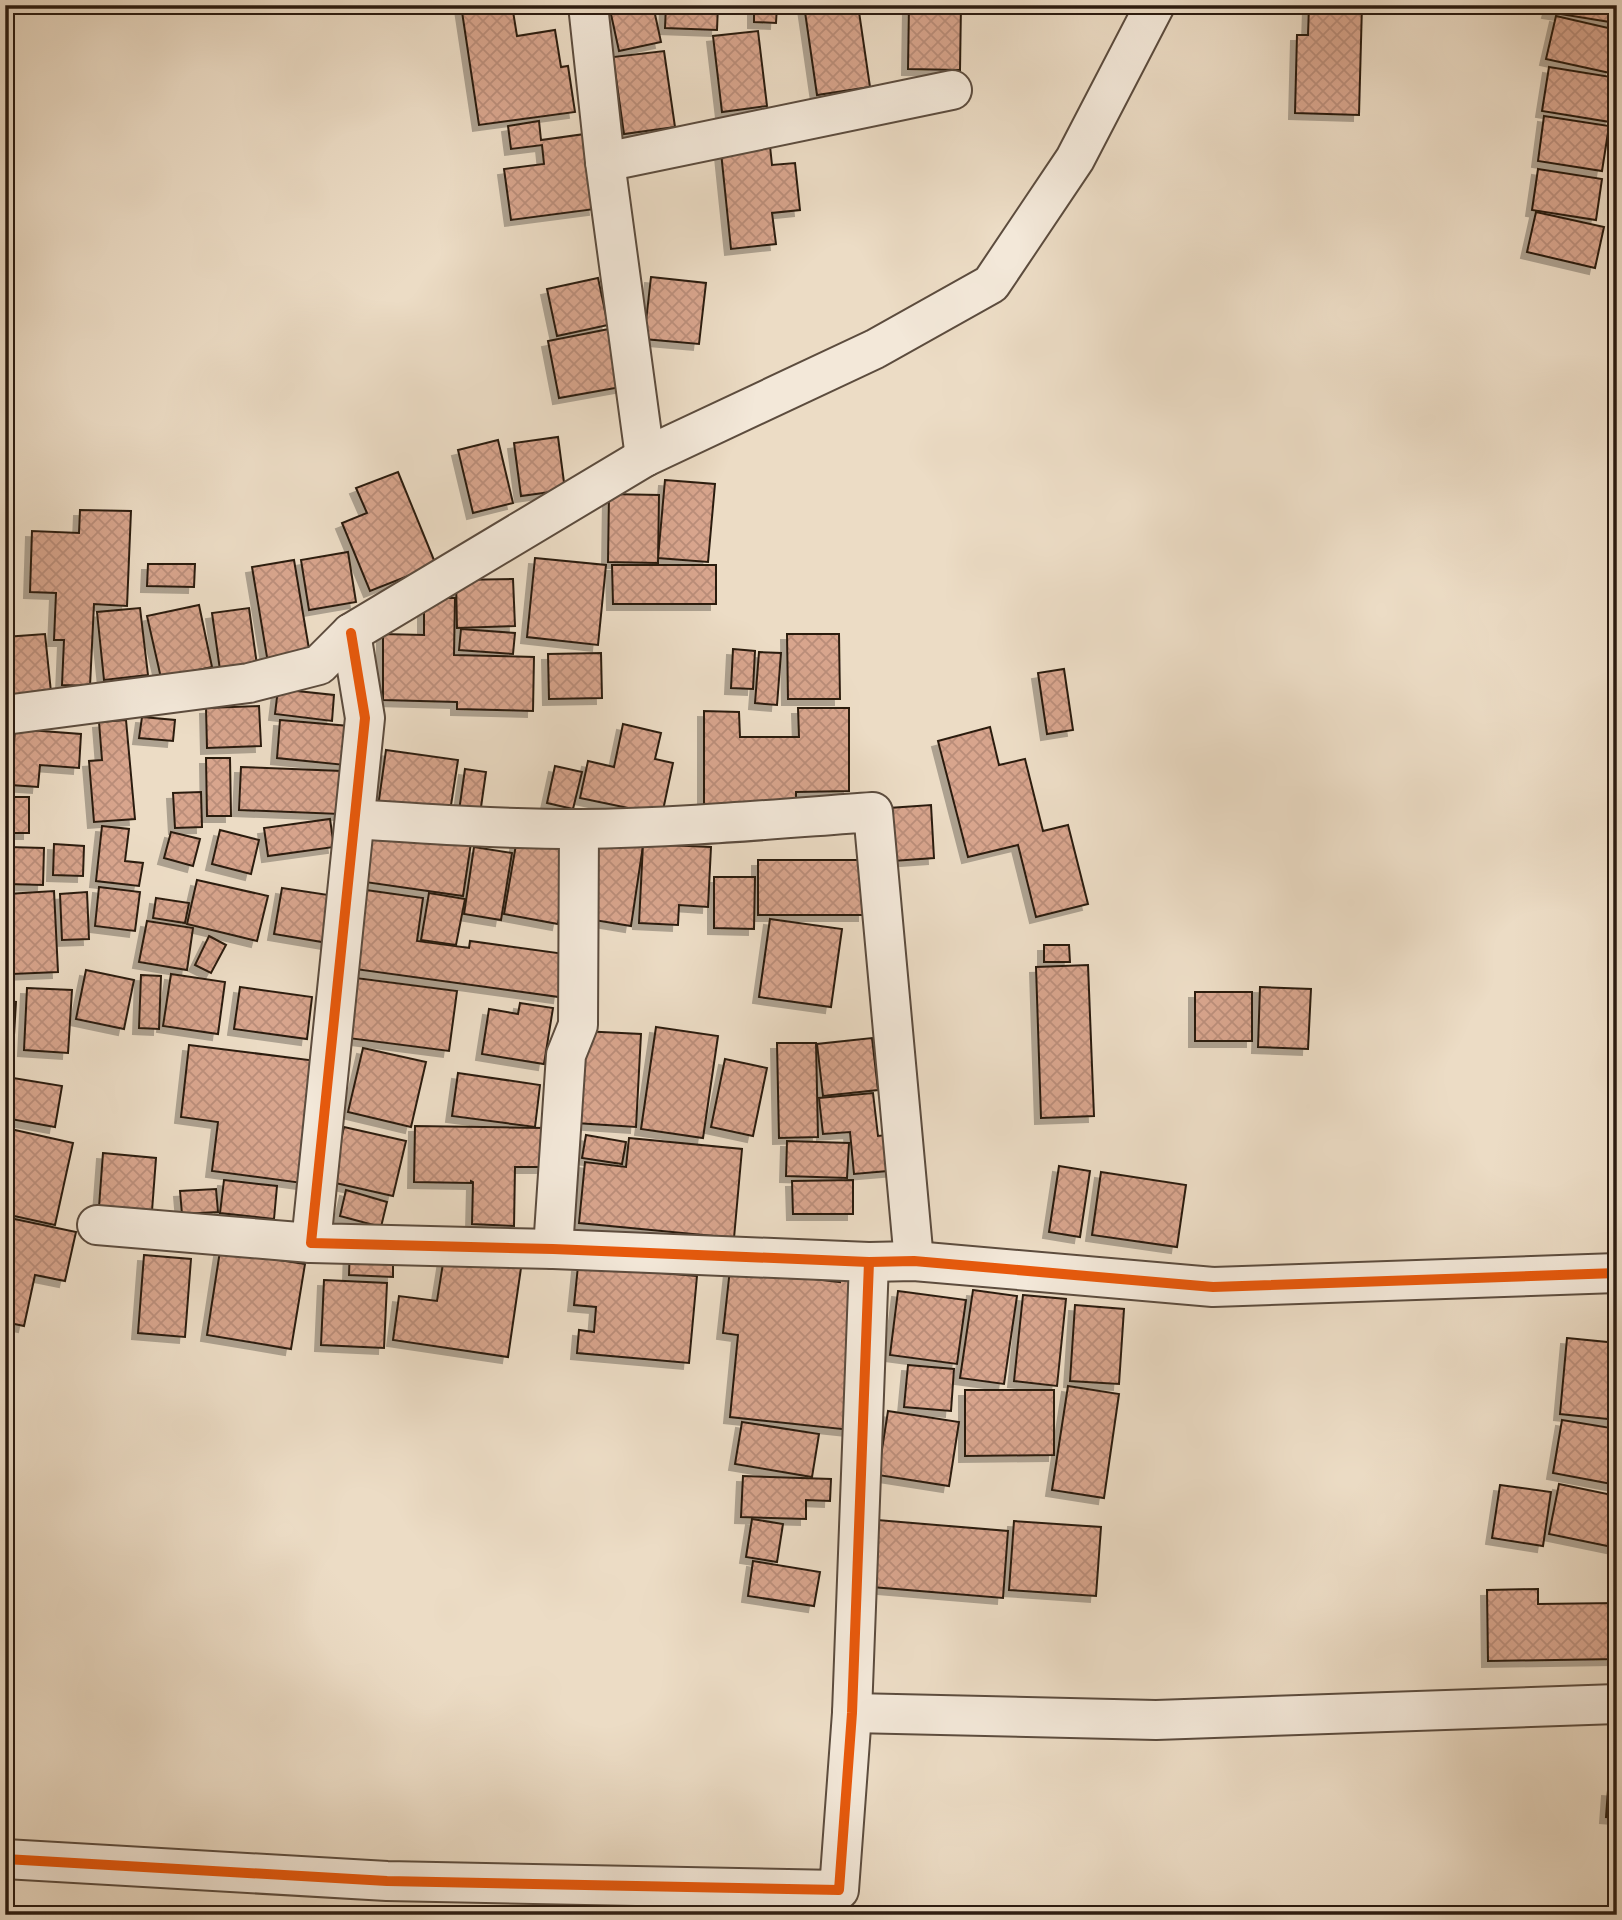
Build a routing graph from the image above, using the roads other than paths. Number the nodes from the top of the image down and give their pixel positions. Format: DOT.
graph roads {
  1 [pos="588,5"];
  2 [pos="1156,5"];
  3 [pos="952,90"];
  4 [pos="605,162"];
  5 [pos="645,457"];
  6 [pos="351,633"];
  7 [pos="5,715"];
  8 [pos="355,819"];
  9 [pos="579,829"];
  10 [pos="97,1225"];
  11 [pos="311,1243"];
  12 [pos="553,1249"];
  13 [pos="915,1261"];
  14 [pos="869,1262"];
  15 [pos="1617,1273"];
  16 [pos="1617,1704"];
  17 [pos="852,1713"];
  18 [pos="5,1859"];
  19 [pos="650,1900"];
  1 -- 4 [label="street"];
  2 -- 5 [label="street"];
  3 -- 4 [label="street"];
  4 -- 5 [label="street"];
  5 -- 6 [label="street"];
  6 -- 7 [label="street"];
  6 -- 8 [label="street"];
  8 -- 9 [label="street"];
  8 -- 11 [label="street"];
  9 -- 12 [label="street"];
  9 -- 13 [label="street"];
  10 -- 11 [label="street"];
  11 -- 12 [label="street"];
  12 -- 14 [label="street"];
  13 -- 14 [label="street"];
  13 -- 15 [label="street"];
  14 -- 17 [label="street"];
  16 -- 17 [label="street"];
  17 -- 19 [label="street"];
  18 -- 19 [label="street"];
}
